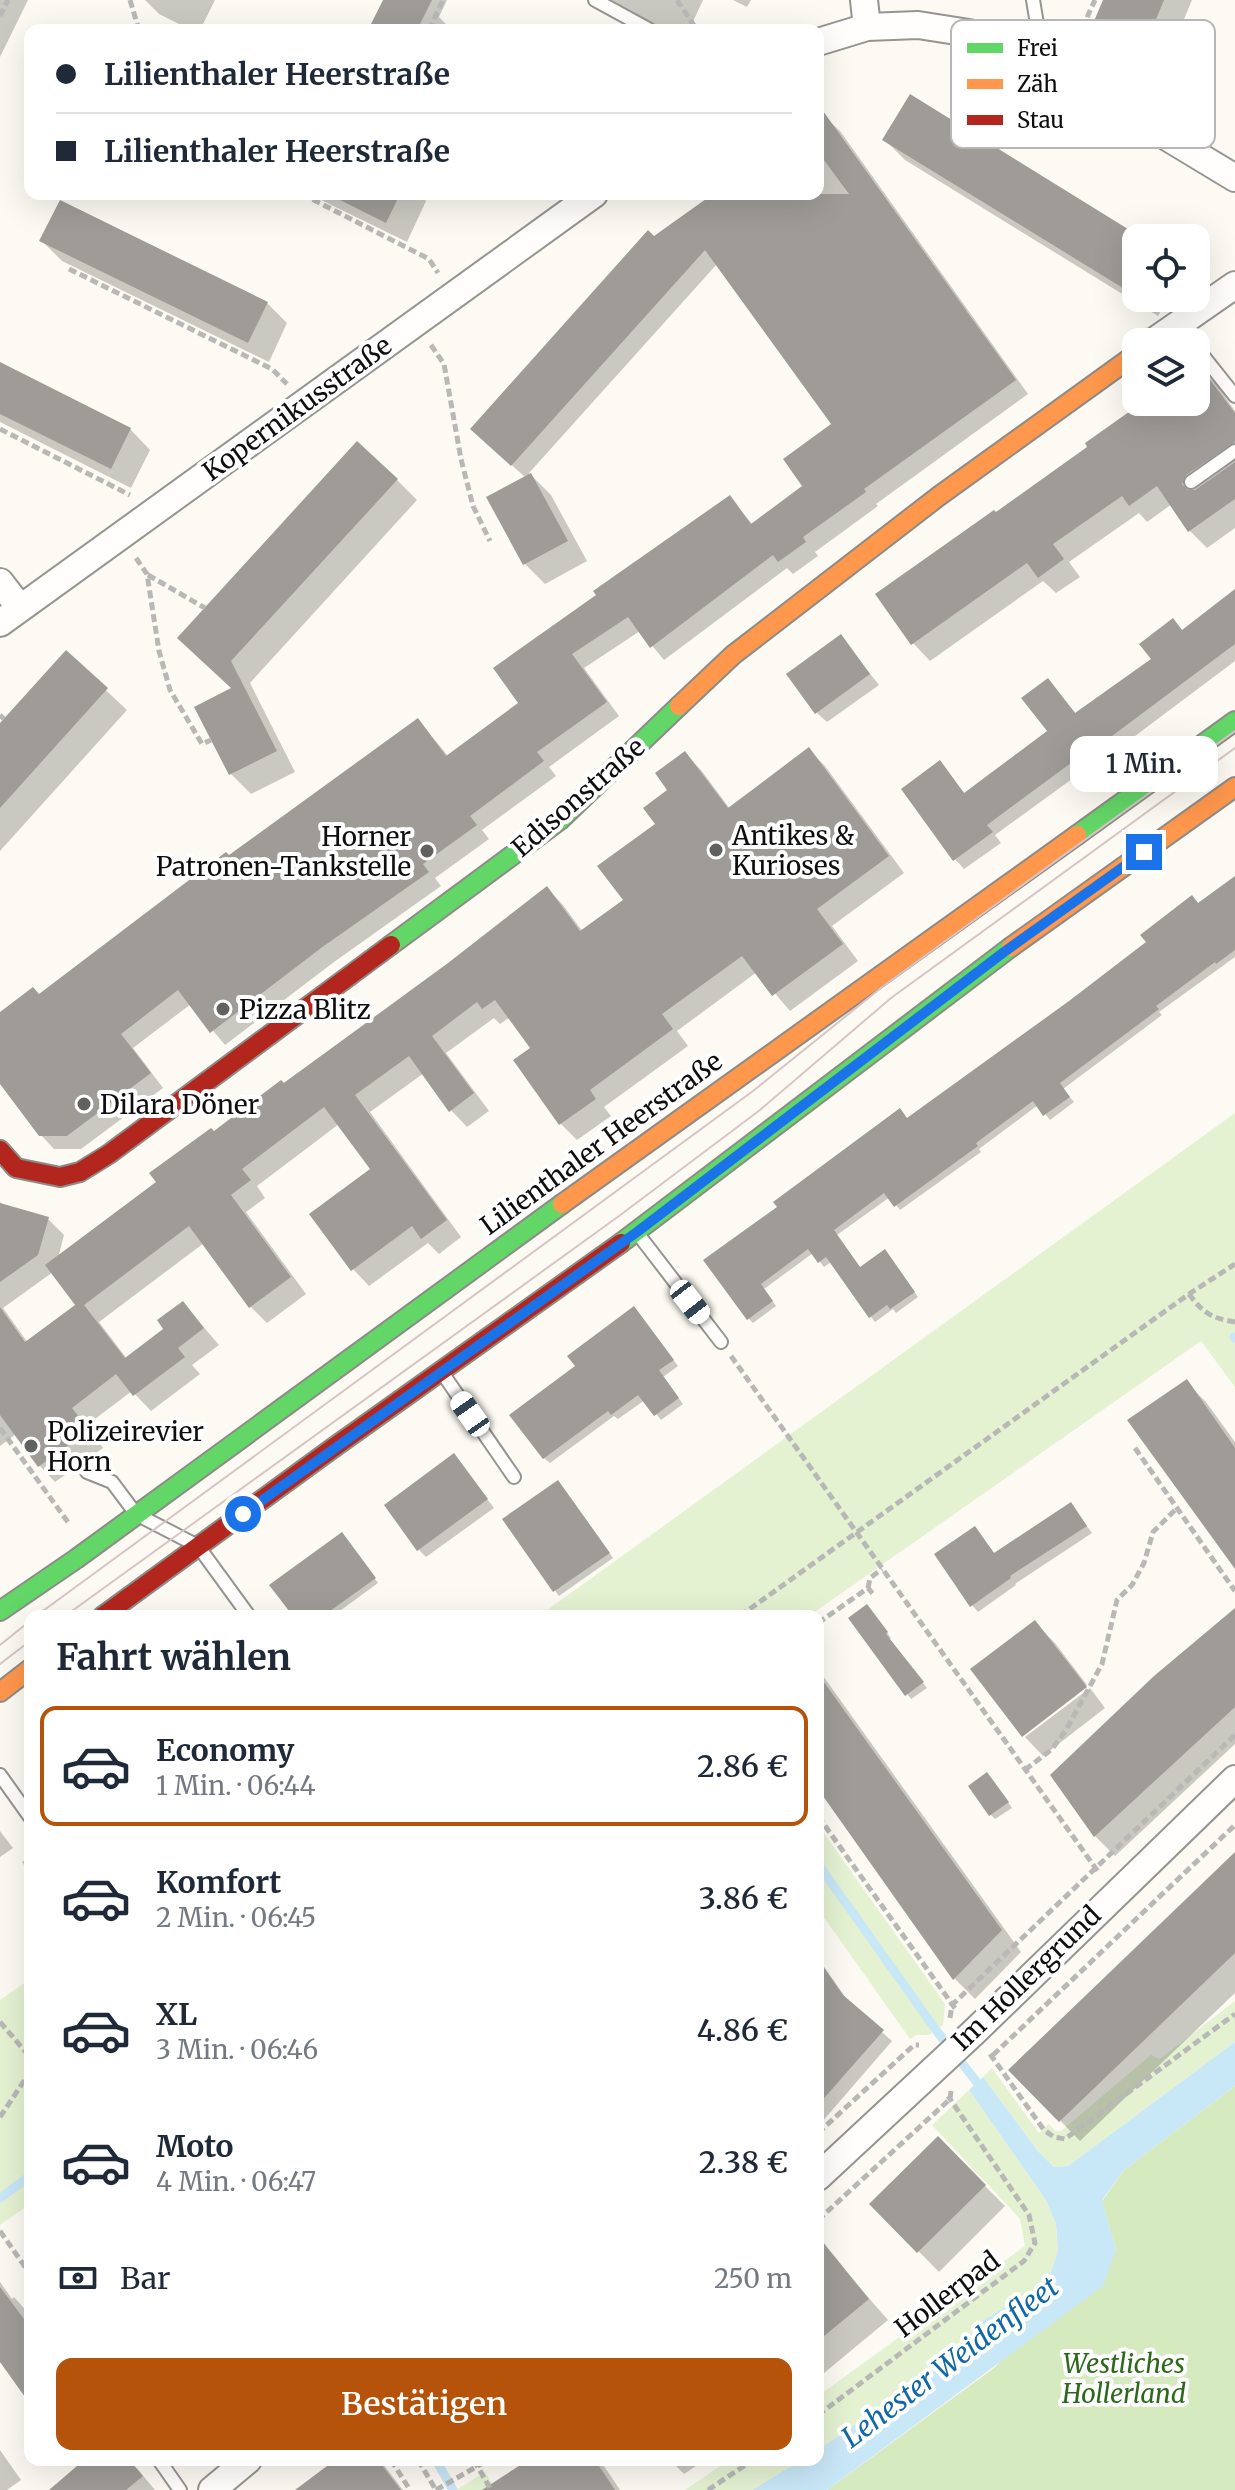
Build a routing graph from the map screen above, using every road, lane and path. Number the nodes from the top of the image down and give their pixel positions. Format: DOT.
graph roads {
  1 [pos="8,0"];
  2 [pos="130,0"];
  3 [pos="443,0"];
  4 [pos="595,0"];
  5 [pos="677,0"];
  6 [pos="864,0"];
  7 [pos="1033,0"];
  8 [pos="1095,0"];
  9 [pos="0,16"];
  10 [pos="1036,20"];
  11 [pos="1087,20"];
  12 [pos="137,24"];
  13 [pos="432,24"];
  14 [pos="639,24"];
  15 [pos="693,24"];
  16 [pos="867,27"];
  17 [pos="951,29"];
  18 [pos="824,40"];
  19 [pos="1185,148"];
  20 [pos="1235,178"];
  21 [pos="314,200"];
  22 [pos="585,200"];
  23 [pos="69,269"];
  24 [pos="1235,285"];
  25 [pos="452,294"];
  26 [pos="415,322"];
  27 [pos="1190,328"];
  28 [pos="1122,364"];
  29 [pos="1210,365"];
  30 [pos="1235,396"];
  31 [pos="305,402"];
  32 [pos="0,429"];
  33 [pos="1235,451"];
  34 [pos="1191,482"];
  35 [pos="154,511"];
  36 [pos="120,536"];
  37 [pos="490,541"];
  38 [pos="147,574"];
  39 [pos="0,582"];
  40 [pos="205,608"];
  41 [pos="10,616"];
  42 [pos="1235,721"];
  43 [pos="211,740"];
  44 [pos="1235,787"];
  45 [pos="0,1150"];
  46 [pos="637,1232"];
  47 [pos="1235,1264"];
  48 [pos="1189,1294"];
  49 [pos="1235,1322"];
  50 [pos="721,1342"];
  51 [pos="441,1372"];
  52 [pos="0,1428"];
  53 [pos="1135,1448"];
  54 [pos="87,1472"];
  55 [pos="514,1477"];
  56 [pos="1177,1508"];
  57 [pos="136,1514"];
  58 [pos="73,1529"];
  59 [pos="856,1532"];
  60 [pos="198,1546"];
  61 [pos="882,1569"];
  62 [pos="868,1588"];
  63 [pos="1235,1591"];
  64 [pos="873,1594"];
  65 [pos="111,1610"];
  66 [pos="245,1610"];
  67 [pos="748,1610"];
  68 [pos="0,1611"];
  69 [pos="824,1619"];
  70 [pos="24,1674"];
  71 [pos="0,1692"];
  72 [pos="1235,1735"];
  73 [pos="1025,1770"];
  74 [pos="0,1775"];
  75 [pos="1235,1779"];
  76 [pos="24,1809"];
  77 [pos="824,1824"];
  78 [pos="1235,1825"];
  79 [pos="1095,1867"];
  80 [pos="1115,1892"];
  81 [pos="952,2005"];
  82 [pos="1235,2014"];
  83 [pos="0,2022"];
  84 [pos="962,2034"];
  85 [pos="914,2045"];
  86 [pos="24,2050"];
  87 [pos="24,2081"];
  88 [pos="0,2117"];
  89 [pos="824,2128"];
  90 [pos="824,2171"];
  91 [pos="824,2214"];
  92 [pos="0,2231"];
  93 [pos="24,2265"];
  94 [pos="824,2411"];
  95 [pos="163,2466"];
  96 [pos="241,2466"];
  97 [pos="395,2466"];
  98 [pos="422,2466"];
  99 [pos="473,2466"];
  100 [pos="478,2466"];
  101 [pos="744,2466"];
  102 [pos="180,2490"];
  103 [pos="212,2490"];
  104 [pos="410,2490"];
  105 [pos="437,2490"];
  106 [pos="491,2490"];
  107 [pos="708,2490"];
  1 -- 9 [label="path"];
  2 -- 12 [label="path"];
  3 -- 13 [label="path"];
  4 -- 14 [label="lane"];
  5 -- 15 [label="path"];
  6 -- 16 [label="street"];
  7 -- 10 [label="lane"];
  8 -- 11 [label="path"];
  16 -- 17 [label="street"];
  16 -- 18 [label="street"];
  19 -- 20 [label="street"];
  21 -- 25 [label="path"];
  22 -- 25 [label="street, Kopernikusstraße"];
  23 -- 31 [label="path"];
  24 -- 27 [label="street"];
  25 -- 26 [label="street, Kopernikusstraße"];
  26 -- 31 [label="street, Kopernikusstraße"];
  26 -- 37 [label="path"];
  28 -- 45 [label="main road, Edisonstraße"];
  29 -- 30 [label="lane"];
  31 -- 35 [label="street, Kopernikusstraße"];
  32 -- 35 [label="path"];
  33 -- 34 [label="lane"];
  35 -- 36 [label="street, Kopernikusstraße"];
  36 -- 38 [label="path"];
  36 -- 41 [label="street, Kopernikusstraße"];
  38 -- 40 [label="path"];
  38 -- 43 [label="path"];
  39 -- 41 [label="street"];
  42 -- 57 [label="main road, Lilienthaler Heerstraße"];
  44 -- 46 [label="main road"];
  46 -- 50 [label="lane"];
  46 -- 51 [label="main road"];
  47 -- 48 [label="path"];
  48 -- 49 [label="path"];
  48 -- 59 [label="path"];
  50 -- 59 [label="path"];
  51 -- 55 [label="lane"];
  51 -- 60 [label="main road"];
  52 -- 58 [label="path"];
  53 -- 56 [label="path"];
  54 -- 57 [label="lane"];
  56 -- 63 [label="path"];
  56 -- 73 [label="path"];
  57 -- 60 [label="lane"];
  57 -- 68 [label="main road, Lilienthaler Heerstraße"];
  59 -- 61 [label="path"];
  59 -- 67 [label="path"];
  60 -- 65 [label="main road"];
  60 -- 66 [label="lane"];
  61 -- 62 [label="path"];
  61 -- 73 [label="path"];
  62 -- 64 [label="path"];
  62 -- 69 [label="path"];
  70 -- 71 [label="main road"];
  72 -- 79 [label="path"];
  73 -- 79 [label="path"];
  74 -- 76 [label="lane"];
  75 -- 80 [label="street, Im Hollergrund"];
  77 -- 81 [label="path"];
  78 -- 82 [label="path"];
  79 -- 80 [label="path"];
  79 -- 81 [label="path"];
  80 -- 84 [label="street, Im Hollergrund"];
  81 -- 84 [label="path"];
  81 -- 84 [label="path"];
  83 -- 86 [label="path"];
  84 -- 90 [label="street, Im Hollergrund"];
  85 -- 89 [label="path"];
  87 -- 88 [label="path"];
  91 -- 94 [label="path, Hollerpad"];
  92 -- 93 [label="path"];
  95 -- 102 [label="lane"];
  96 -- 103 [label="street"];
  97 -- 104 [label="path"];
  98 -- 105 [label="path"];
  99 -- 105 [label="path"];
  100 -- 106 [label="path"];
  101 -- 107 [label="path"];
}
